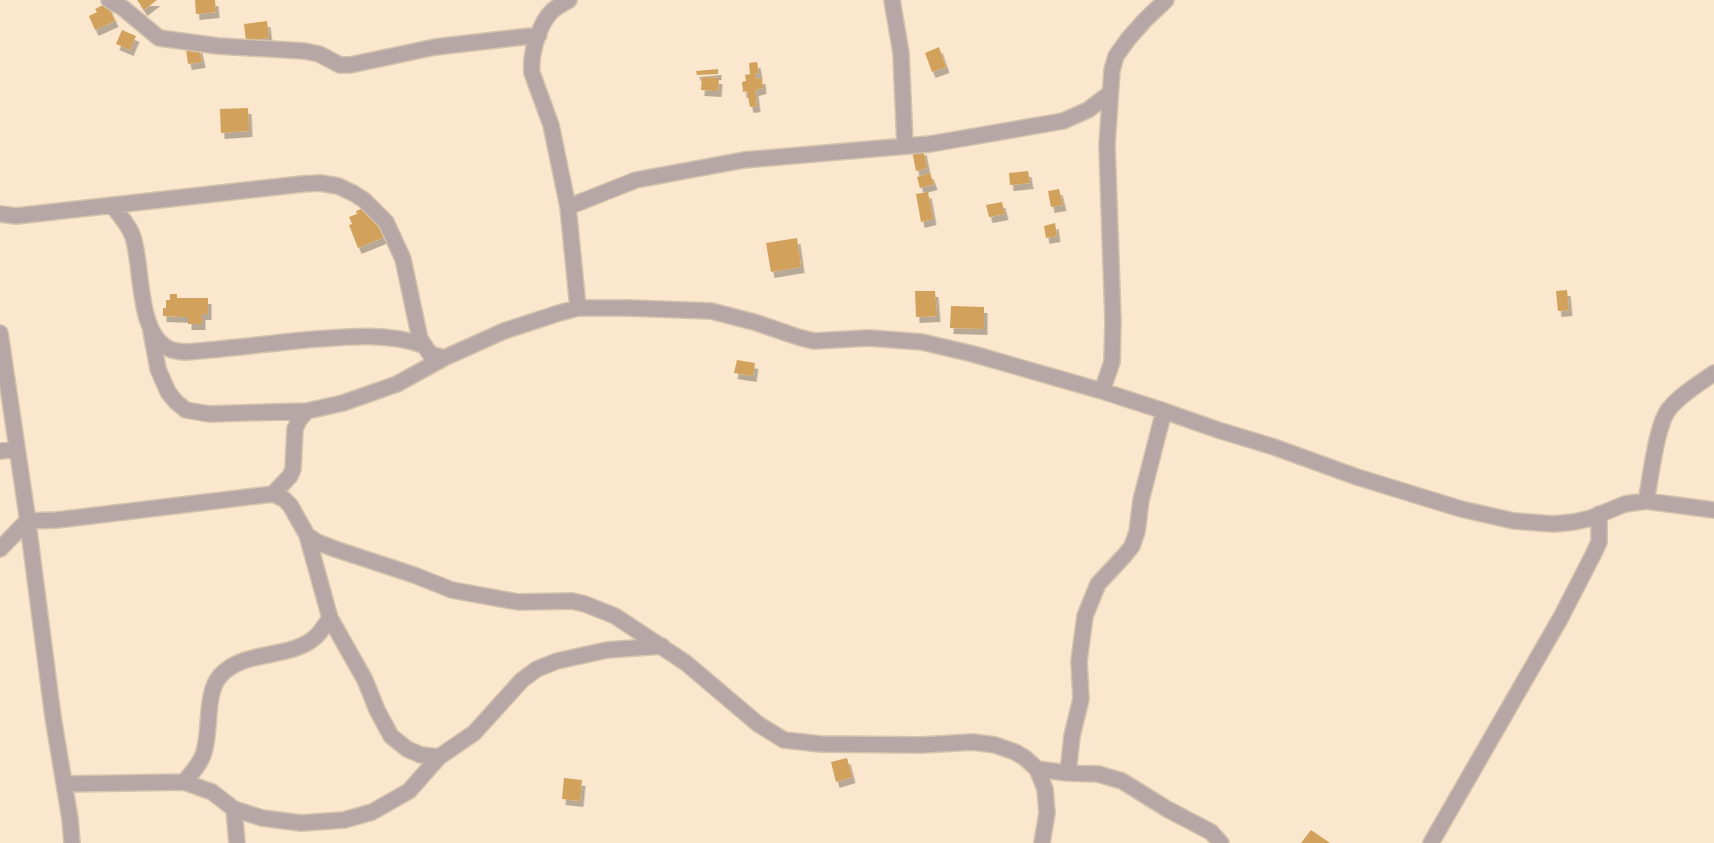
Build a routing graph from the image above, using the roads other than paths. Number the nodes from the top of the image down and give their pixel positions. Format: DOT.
graph roads {
  1 [pos="109,0"];
  2 [pos="569,0"];
  3 [pos="892,0"];
  4 [pos="1166,0"];
  5 [pos="538,35"];
  6 [pos="1109,94"];
  7 [pos="905,146"];
  8 [pos="113,206"];
  9 [pos="568,207"];
  10 [pos="0,214"];
  11 [pos="578,308"];
  12 [pos="151,331"];
  13 [pos="0,333"];
  14 [pos="423,345"];
  15 [pos="444,358"];
  16 [pos="1714,373"];
  17 [pos="1102,391"];
  18 [pos="307,411"];
  19 [pos="1164,411"];
  20 [pos="17,449"];
  21 [pos="0,452"];
  22 [pos="273,494"];
  23 [pos="1646,501"];
  24 [pos="1714,510"];
  25 [pos="1599,514"];
  26 [pos="27,521"];
  27 [pos="307,535"];
  28 [pos="0,549"];
  29 [pos="330,618"];
  30 [pos="662,646"];
  31 [pos="439,757"];
  32 [pos="1037,769"];
  33 [pos="1068,773"];
  34 [pos="184,782"];
  35 [pos="64,784"];
  36 [pos="234,809"];
  37 [pos="72,843"];
  38 [pos="237,843"];
  39 [pos="1042,843"];
  40 [pos="1221,843"];
  41 [pos="1431,843"];
  1 -- 5 [label="street"];
  2 -- 5 [label="street"];
  3 -- 7 [label="street"];
  4 -- 6 [label="street"];
  5 -- 9 [label="street"];
  6 -- 7 [label="street"];
  6 -- 17 [label="street"];
  7 -- 9 [label="street"];
  8 -- 10 [label="street"];
  8 -- 12 [label="street"];
  8 -- 14 [label="street"];
  9 -- 11 [label="street"];
  11 -- 15 [label="street"];
  11 -- 17 [label="street"];
  12 -- 14 [label="street"];
  12 -- 18 [label="street"];
  13 -- 20 [label="street"];
  14 -- 15 [label="street"];
  15 -- 18 [label="street"];
  16 -- 23 [label="street"];
  17 -- 19 [label="street"];
  18 -- 22 [label="street"];
  19 -- 25 [label="street"];
  19 -- 33 [label="street"];
  20 -- 21 [label="street"];
  20 -- 26 [label="street"];
  22 -- 26 [label="street"];
  22 -- 27 [label="street"];
  23 -- 24 [label="street"];
  23 -- 25 [label="street"];
  25 -- 41 [label="street"];
  26 -- 28 [label="street"];
  26 -- 35 [label="street"];
  27 -- 29 [label="street"];
  27 -- 30 [label="street"];
  29 -- 31 [label="street"];
  29 -- 34 [label="street"];
  30 -- 31 [label="street"];
  30 -- 32 [label="street"];
  31 -- 36 [label="street"];
  32 -- 33 [label="street"];
  32 -- 39 [label="street"];
  33 -- 40 [label="street"];
  34 -- 35 [label="street"];
  34 -- 36 [label="street"];
  35 -- 37 [label="street"];
  36 -- 38 [label="street"];
}
